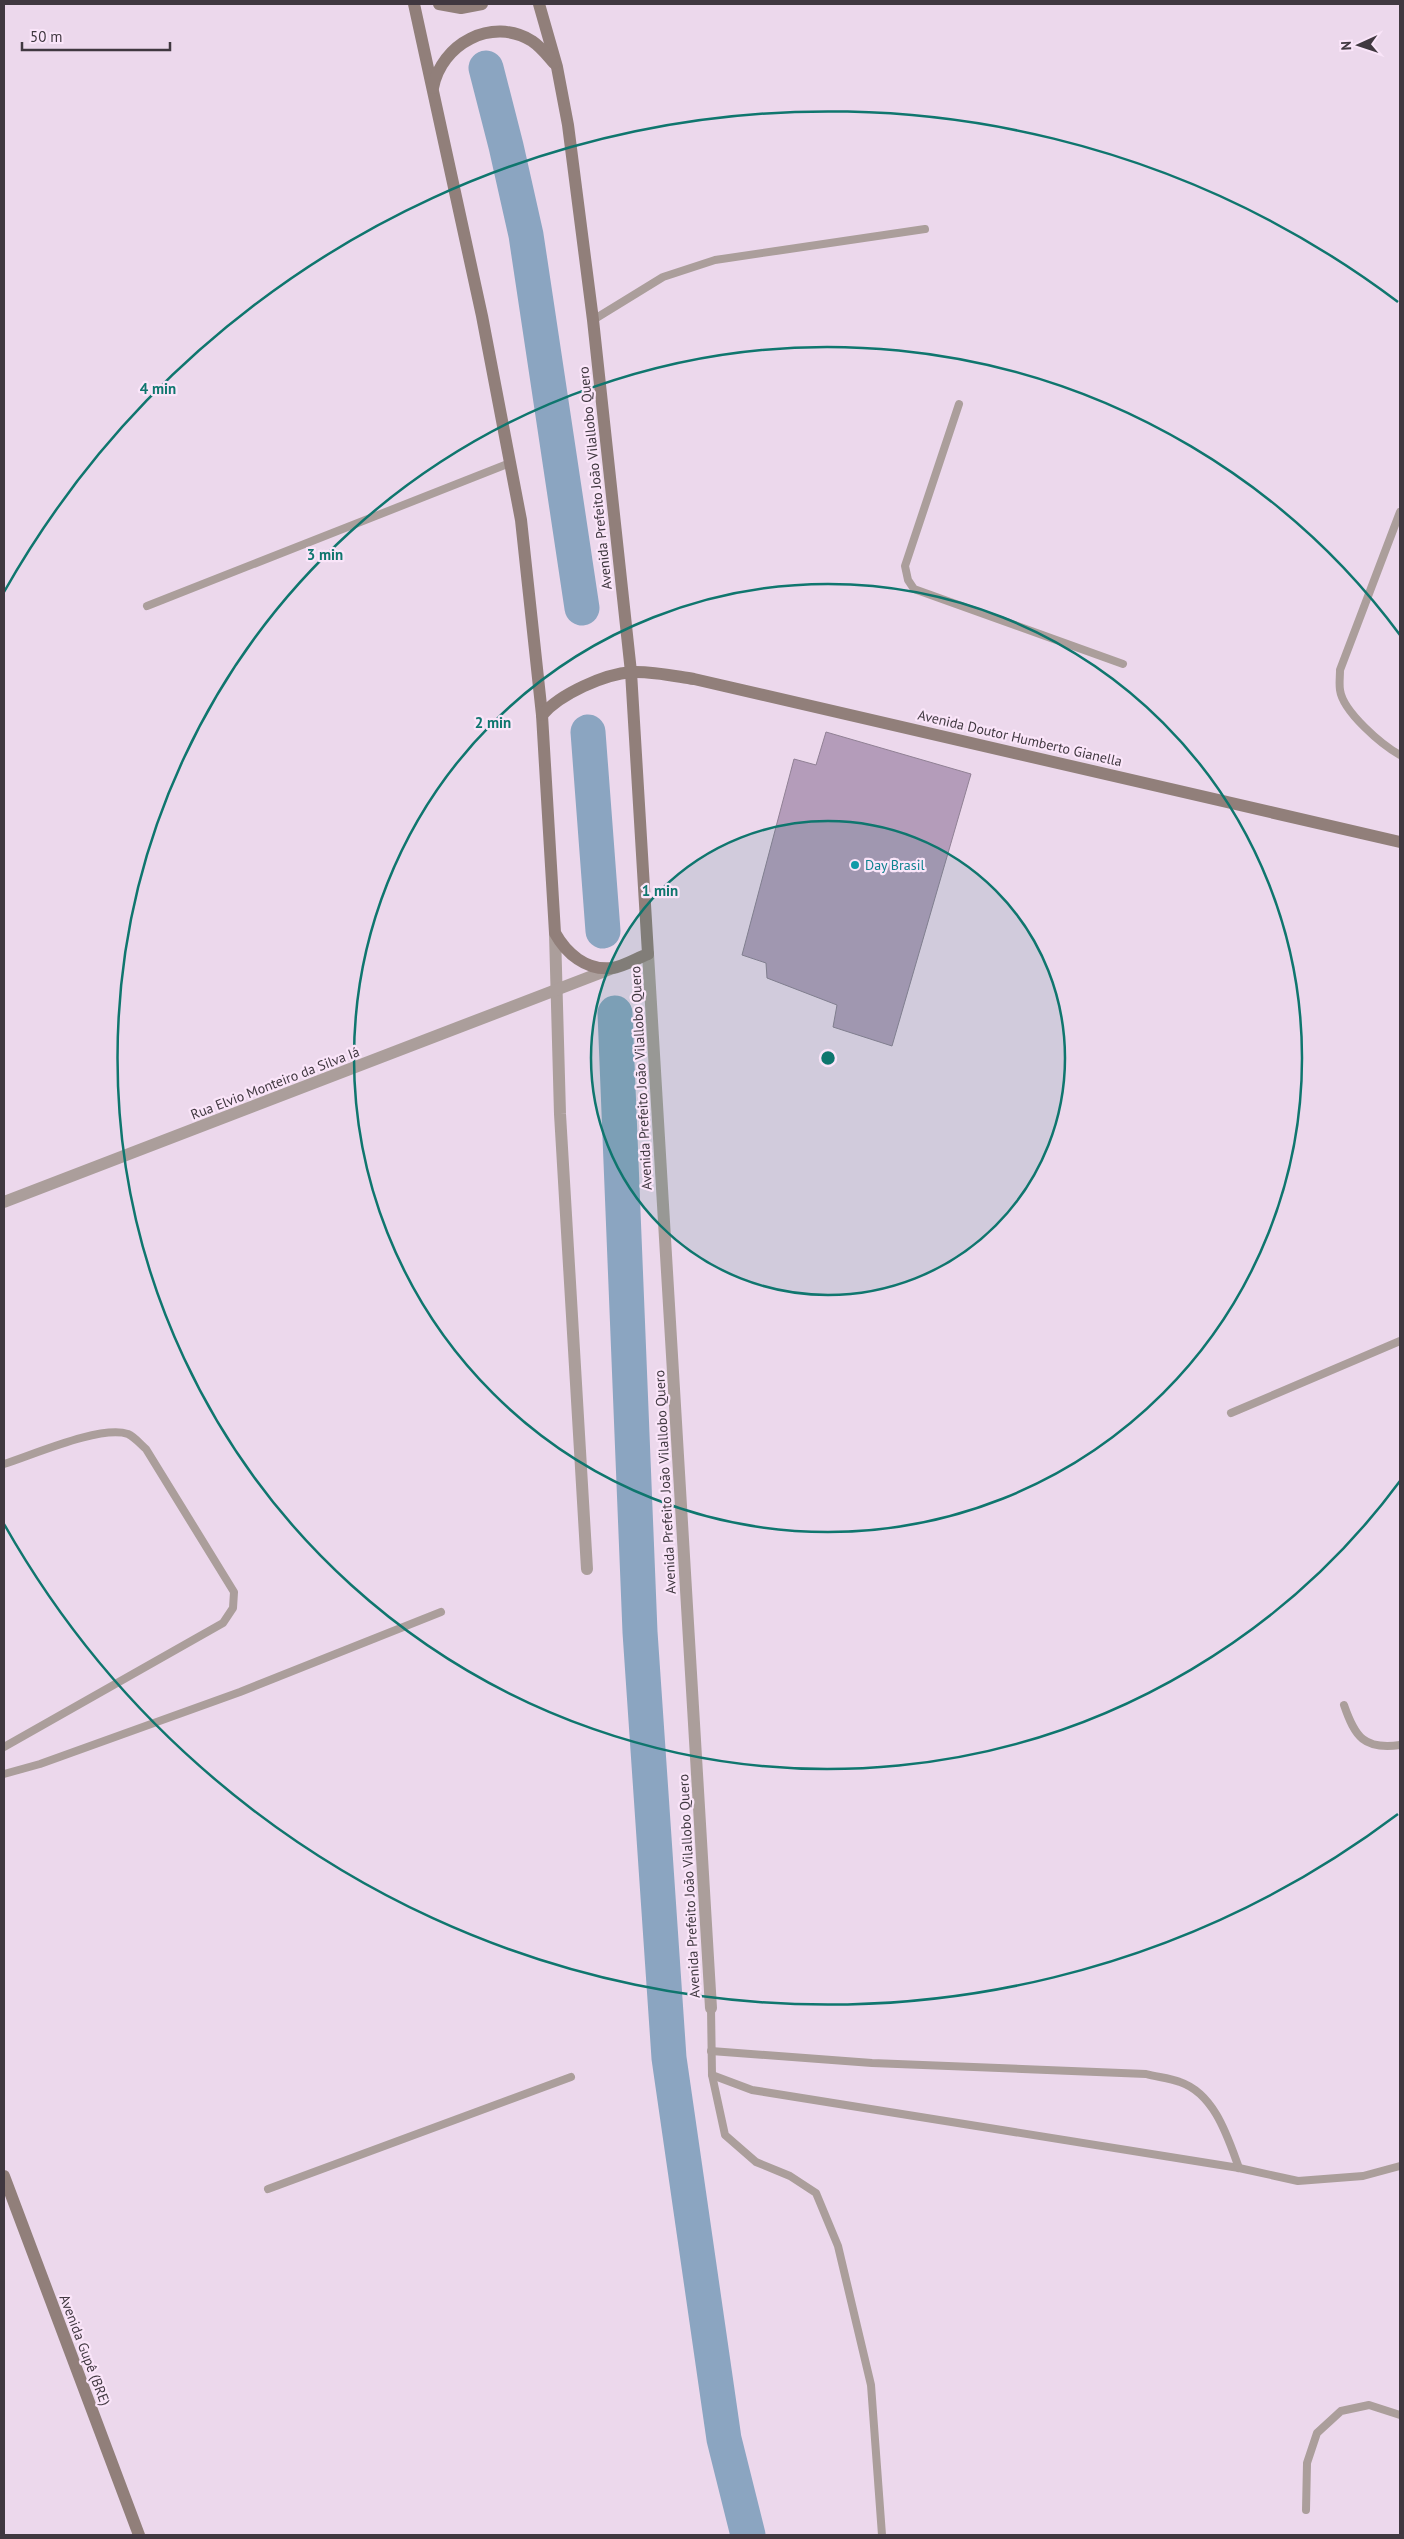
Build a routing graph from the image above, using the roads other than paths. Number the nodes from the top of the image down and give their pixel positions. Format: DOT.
graph roads {
  1 [pos="414,4"];
  2 [pos="439,4"];
  3 [pos="479,4"];
  4 [pos="539,4"];
  5 [pos="557,67"];
  6 [pos="432,92"];
  7 [pos="925,229"];
  8 [pos="593,320"];
  9 [pos="959,404"];
  10 [pos="510,463"];
  11 [pos="1400,512"];
  12 [pos="147,606"];
  13 [pos="1123,664"];
  14 [pos="631,672"];
  15 [pos="542,715"];
  16 [pos="1400,755"];
  17 [pos="1400,842"];
  18 [pos="555,933"];
  19 [pos="648,954"];
  20 [pos="613,968"];
  21 [pos="556,991"];
  22 [pos="4,1202"];
  23 [pos="1400,1341"];
  24 [pos="1231,1413"];
  25 [pos="4,1464"];
  26 [pos="587,1569"];
  27 [pos="441,1612"];
  28 [pos="1344,1706"];
  29 [pos="1400,1745"];
  30 [pos="4,1747"];
  31 [pos="4,1774"];
  32 [pos="711,2008"];
  33 [pos="711,2052"];
  34 [pos="712,2075"];
  35 [pos="571,2077"];
  36 [pos="1400,2166"];
  37 [pos="1239,2168"];
  38 [pos="4,2176"];
  39 [pos="268,2190"];
  40 [pos="1400,2415"];
  41 [pos="1306,2510"];
  42 [pos="139,2535"];
  43 [pos="882,2535"];
  1 -- 6 [label="main road"];
  2 -- 3 [label="main road"];
  4 -- 5 [label="main road, Avenida Prefeito João Vilallobo Quero"];
  5 -- 6 [label="main road"];
  5 -- 8 [label="main road, Avenida Prefeito João Vilallobo Quero"];
  6 -- 10 [label="main road"];
  7 -- 8 [label="lane"];
  8 -- 14 [label="main road, Avenida Prefeito João Vilallobo Quero"];
  9 -- 13 [label="lane"];
  10 -- 12 [label="lane"];
  10 -- 15 [label="main road"];
  11 -- 16 [label="lane"];
  14 -- 15 [label="main road"];
  14 -- 17 [label="main road, Avenida Doutor Humberto Gianella"];
  14 -- 19 [label="main road, Avenida Prefeito João Vilallobo Quero"];
  15 -- 18 [label="main road"];
  18 -- 20 [label="main road, Avenida Prefeito João Vilallobo Quero"];
  18 -- 21 [label="street"];
  19 -- 20 [label="main road, Avenida Prefeito João Vilallobo Quero"];
  19 -- 32 [label="street, Avenida Prefeito João Vilallobo Quero"];
  20 -- 21 [label="street, Avenida Prefeito João Vilallobo Quero"];
  21 -- 22 [label="street, Rua Elvio Monteiro da Silva Iá"];
  21 -- 26 [label="street"];
  23 -- 24 [label="lane"];
  25 -- 30 [label="lane"];
  27 -- 31 [label="lane"];
  28 -- 29 [label="lane"];
  32 -- 33 [label="lane"];
  33 -- 34 [label="lane"];
  33 -- 37 [label="lane"];
  34 -- 37 [label="lane"];
  34 -- 43 [label="lane"];
  35 -- 39 [label="lane"];
  36 -- 37 [label="lane"];
  38 -- 42 [label="main road, Avenida Gupê (BRE)"];
  40 -- 41 [label="lane"];
}
